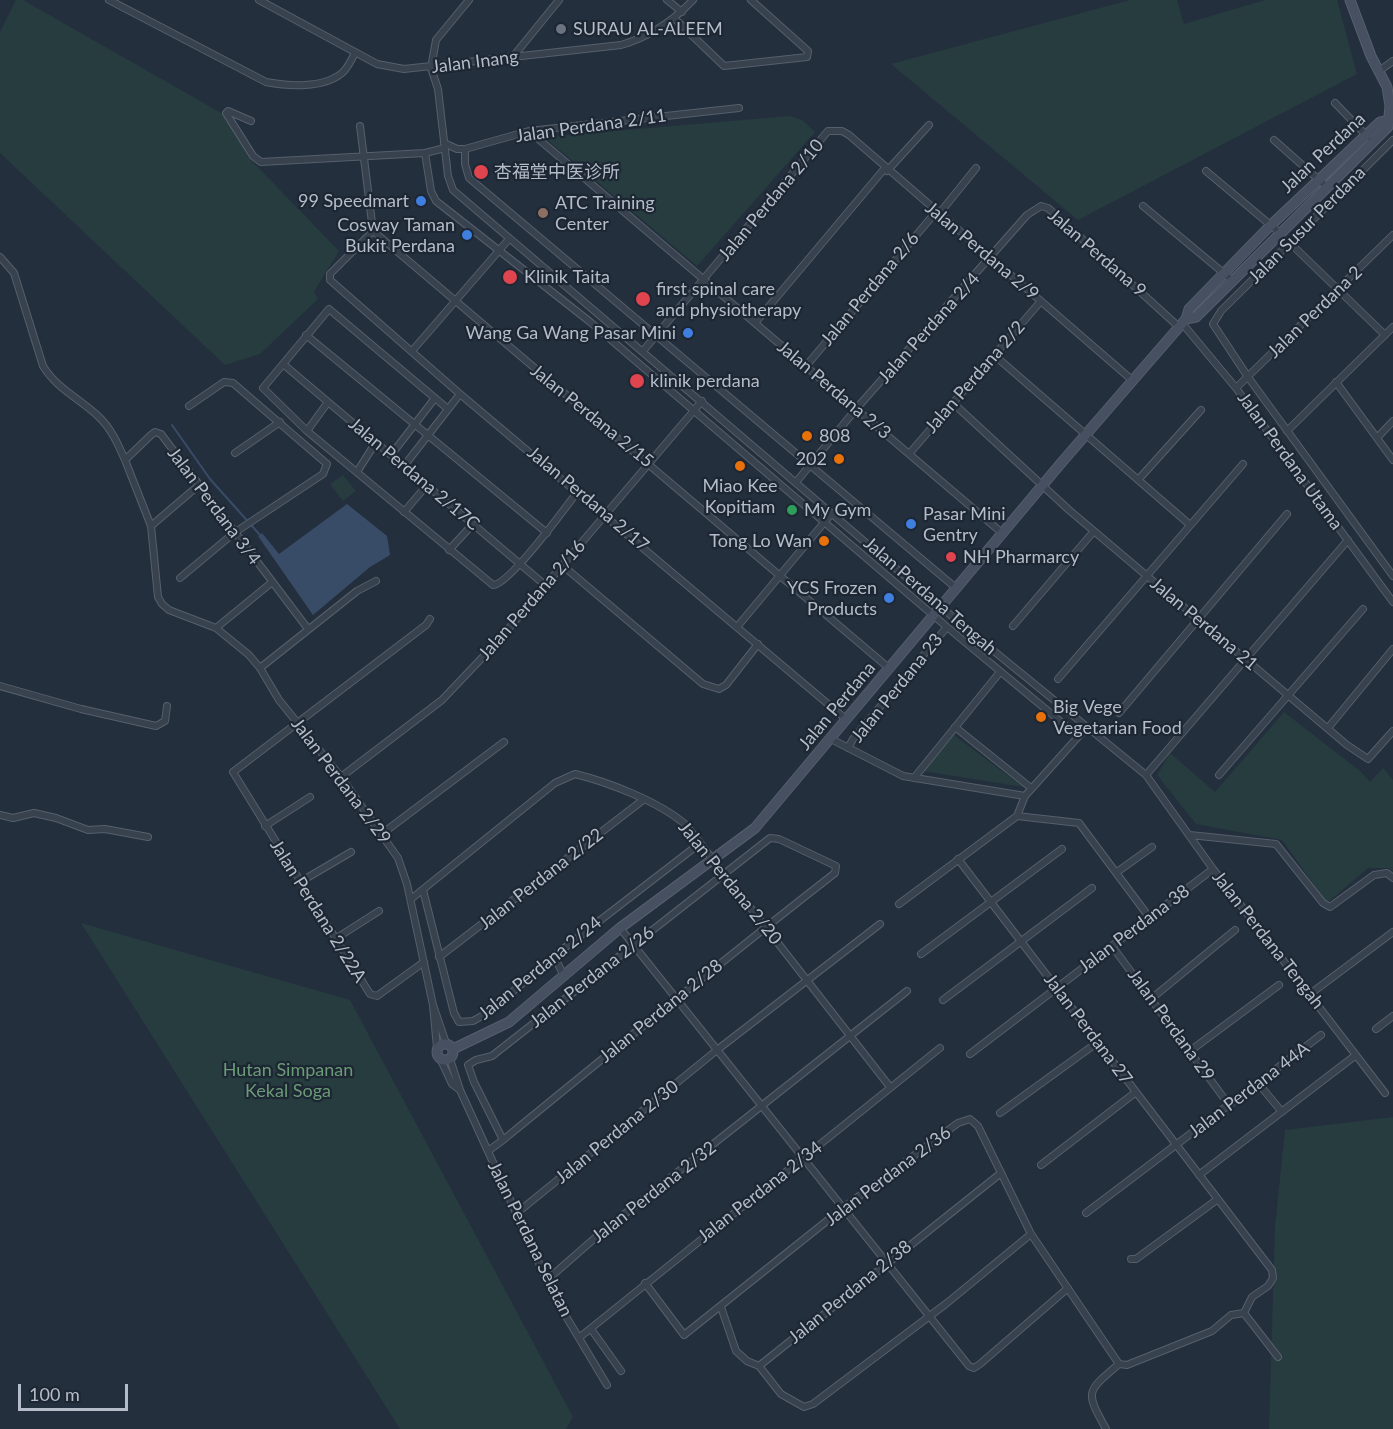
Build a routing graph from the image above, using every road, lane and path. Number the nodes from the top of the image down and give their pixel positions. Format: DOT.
graph roads {
  1 [pos="109,0"];
  2 [pos="259,0"];
  3 [pos="469,0"];
  4 [pos="558,0"];
  5 [pos="667,0"];
  6 [pos="693,0"];
  7 [pos="751,0"];
  8 [pos="1350,0"];
  9 [pos="682,12"];
  10 [pos="675,19"];
  11 [pos="355,53"];
  12 [pos="512,57"];
  13 [pos="1393,61"];
  14 [pos="431,68"];
  15 [pos="1379,71"];
  16 [pos="1391,97"];
  17 [pos="1335,103"];
  18 [pos="739,108"];
  19 [pos="1388,120"];
  20 [pos="251,121"];
  21 [pos="929,125"];
  22 [pos="360,126"];
  23 [pos="529,131"];
  24 [pos="828,131"];
  25 [pos="1366,135"];
  26 [pos="1274,140"];
  27 [pos="1393,140"];
  28 [pos="1374,142"];
  29 [pos="445,146"];
  30 [pos="465,149"];
  31 [pos="424,153"];
  32 [pos="364,154"];
  33 [pos="976,168"];
  34 [pos="886,169"];
  35 [pos="1206,171"];
  36 [pos="1319,180"];
  37 [pos="1327,187"];
  38 [pos="1143,206"];
  39 [pos="937,214"];
  40 [pos="1270,226"];
  41 [pos="373,231"];
  42 [pos="1280,233"];
  43 [pos="1393,236"];
  44 [pos="509,239"];
  45 [pos="1289,242"];
  46 [pos="499,250"];
  47 [pos="0,257"];
  48 [pos="991,258"];
  49 [pos="1224,273"];
  50 [pos="704,279"];
  51 [pos="1232,280"];
  52 [pos="1339,289"];
  53 [pos="1041,301"];
  54 [pos="455,302"];
  55 [pos="755,323"];
  56 [pos="1183,323"];
  57 [pos="1393,327"];
  58 [pos="306,335"];
  59 [pos="1385,335"];
  60 [pos="656,336"];
  61 [pos="412,351"];
  62 [pos="643,351"];
  63 [pos="994,355"];
  64 [pos="283,364"];
  65 [pos="806,366"];
  66 [pos="1248,377"];
  67 [pos="1132,380"];
  68 [pos="1336,382"];
  69 [pos="1236,388"];
  70 [pos="460,394"];
  71 [pos="435,398"];
  72 [pos="328,402"];
  73 [pos="702,402"];
  74 [pos="952,403"];
  75 [pos="189,406"];
  76 [pos="448,409"];
  77 [pos="856,409"];
  78 [pos="1201,410"];
  79 [pos="694,411"];
  80 [pos="1393,421"];
  81 [pos="280,422"];
  82 [pos="415,424"];
  83 [pos="307,430"];
  84 [pos="1287,431"];
  85 [pos="1086,434"];
  86 [pos="428,435"];
  87 [pos="1377,438"];
  88 [pos="376,442"];
  89 [pos="235,453"];
  90 [pos="909,454"];
  91 [pos="391,455"];
  92 [pos="125,460"];
  93 [pos="1393,460"];
  94 [pos="650,463"];
  95 [pos="1243,464"];
  96 [pos="811,465"];
  97 [pos="404,466"];
  98 [pos="357,472"];
  99 [pos="1138,480"];
  100 [pos="797,481"];
  101 [pos="199,485"];
  102 [pos="427,485"];
  103 [pos="1043,485"];
  104 [pos="578,491"];
  105 [pos="404,512"];
  106 [pos="832,513"];
  107 [pos="606,514"];
  108 [pos="1287,514"];
  109 [pos="825,522"];
  110 [pos="472,524"];
  111 [pos="1189,524"];
  112 [pos="151,526"];
  113 [pos="1094,531"];
  114 [pos="234,533"];
  115 [pos="547,533"];
  116 [pos="1002,533"];
  117 [pos="1348,540"];
  118 [pos="449,550"];
  119 [pos="519,563"];
  120 [pos="562,565"];
  121 [pos="781,574"];
  122 [pos="1146,575"];
  123 [pos="1393,576"];
  124 [pos="180,578"];
  125 [pos="376,581"];
  126 [pos="271,583"];
  127 [pos="545,585"];
  128 [pos="956,588"];
  129 [pos="1393,602"];
  130 [pos="941,606"];
  131 [pos="1363,609"];
  132 [pos="934,616"];
  133 [pos="430,619"];
  134 [pos="1198,619"];
  135 [pos="1013,626"];
  136 [pos="737,627"];
  137 [pos="947,627"];
  138 [pos="216,628"];
  139 [pos="308,629"];
  140 [pos="758,644"];
  141 [pos="1393,649"];
  142 [pos="1247,660"];
  143 [pos="260,668"];
  144 [pos="890,669"];
  145 [pos="1000,672"];
  146 [pos="1058,680"];
  147 [pos="0,686"];
  148 [pos="1290,695"];
  149 [pos="167,706"];
  150 [pos="1119,713"];
  151 [pos="847,720"];
  152 [pos="299,725"];
  153 [pos="955,727"];
  154 [pos="1086,728"];
  155 [pos="1328,728"];
  156 [pos="1393,731"];
  157 [pos="1078,736"];
  158 [pos="831,739"];
  159 [pos="504,742"];
  160 [pos="849,748"];
  161 [pos="1146,775"];
  162 [pos="1219,775"];
  163 [pos="342,777"];
  164 [pos="914,778"];
  165 [pos="1031,788"];
  166 [pos="1025,796"];
  167 [pos="310,797"];
  168 [pos="643,800"];
  169 [pos="0,815"];
  170 [pos="1017,816"];
  171 [pos="265,826"];
  172 [pos="383,833"];
  173 [pos="1190,835"];
  174 [pos="148,837"];
  175 [pos="779,839"];
  176 [pos="699,844"];
  177 [pos="1152,847"];
  178 [pos="1062,849"];
  179 [pos="351,852"];
  180 [pos="958,859"];
  181 [pos="712,860"];
  182 [pos="1213,869"];
  183 [pos="1117,872"];
  184 [pos="723,874"];
  185 [pos="1393,878"];
  186 [pos="300,882"];
  187 [pos="1092,888"];
  188 [pos="423,890"];
  189 [pos="411,899"];
  190 [pos="990,901"];
  191 [pos="899,904"];
  192 [pos="380,911"];
  193 [pos="1149,917"];
  194 [pos="880,924"];
  195 [pos="765,927"];
  196 [pos="620,928"];
  197 [pos="1235,930"];
  198 [pos="1393,932"];
  199 [pos="335,939"];
  200 [pos="1021,941"];
  201 [pos="633,944"];
  202 [pos="1112,946"];
  203 [pos="921,954"];
  204 [pos="554,956"];
  205 [pos="439,957"];
  206 [pos="424,962"];
  207 [pos="564,976"];
  208 [pos="807,982"];
  209 [pos="1279,985"];
  210 [pos="1056,987"];
  211 [pos="907,991"];
  212 [pos="1310,994"];
  213 [pos="676,998"];
  214 [pos="1151,999"];
  215 [pos="943,1000"];
  216 [pos="433,1005"];
  217 [pos="1393,1016"];
  218 [pos="1376,1029"];
  219 [pos="1321,1035"];
  220 [pos="850,1036"];
  221 [pos="1098,1042"];
  222 [pos="940,1047"];
  223 [pos="437,1048"];
  224 [pos="717,1050"];
  225 [pos="1190,1051"];
  226 [pos="447,1052"];
  227 [pos="970,1054"];
  228 [pos="1356,1055"];
  229 [pos="1258,1083"];
  230 [pos="890,1087"];
  231 [pos="460,1090"];
  232 [pos="1136,1092"];
  233 [pos="1384,1093"];
  234 [pos="1229,1105"];
  235 [pos="762,1107"];
  236 [pos="1282,1112"];
  237 [pos="1000,1113"];
  238 [pos="503,1140"];
  239 [pos="1177,1145"];
  240 [pos="488,1151"];
  241 [pos="803,1158"];
  242 [pos="1041,1165"];
  243 [pos="1001,1173"];
  244 [pos="1199,1175"];
  245 [pos="1218,1199"];
  246 [pos="843,1208"];
  247 [pos="517,1213"];
  248 [pos="1086,1213"];
  249 [pos="1031,1234"];
  250 [pos="1131,1259"];
  251 [pos="886,1262"];
  252 [pos="547,1280"];
  253 [pos="645,1283"];
  254 [pos="1068,1288"];
  255 [pos="721,1307"];
  256 [pos="1244,1313"];
  257 [pos="929,1316"];
  258 [pos="591,1329"];
  259 [pos="580,1337"];
  260 [pos="1278,1357"];
  261 [pos="1119,1364"];
  262 [pos="759,1366"];
  263 [pos="621,1371"];
  264 [pos="607,1385"];
  265 [pos="1106,1429"];
  1 -- 11 [label="street"];
  2 -- 11 [label="street, Jalan Inang"];
  3 -- 14 [label="street"];
  4 -- 12 [label="street"];
  5 -- 9 [label="street"];
  6 -- 9 [label="street, Jalan Inang"];
  7 -- 10 [label="street"];
  8 -- 15 [label="street"];
  9 -- 10 [label="street, Jalan Inang"];
  10 -- 12 [label="street, Jalan Inang"];
  11 -- 14 [label="street, Jalan Inang"];
  12 -- 14 [label="street, Jalan Inang"];
  13 -- 15 [label="street"];
  14 -- 29 [label="street, Jalan Perdana Tengah"];
  15 -- 16 [label="street"];
  16 -- 19 [label="street"];
  17 -- 25 [label="street"];
  18 -- 23 [label="street, Jalan Perdana 2/11"];
  19 -- 25 [label="street, Jalan Perdana"];
  19 -- 28 [label="street, Jalan Perdana"];
  20 -- 32 [label="street"];
  21 -- 34 [label="street"];
  22 -- 32 [label="street"];
  23 -- 30 [label="street, Jalan Perdana 2/11"];
  23 -- 50 [label="street, Jalan Perdana 2/3"];
  24 -- 34 [label="street, Jalan Perdana 2/9"];
  24 -- 50 [label="street, Jalan Perdana 2/10"];
  25 -- 28 [label="street"];
  25 -- 36 [label="street, Jalan Perdana"];
  26 -- 36 [label="street"];
  27 -- 45 [label="street, Jalan Susur Perdana"];
  28 -- 37 [label="street, Jalan Perdana"];
  29 -- 30 [label="street"];
  29 -- 31 [label="street"];
  29 -- 44 [label="street, Jalan Perdana Tengah"];
  30 -- 60 [label="street"];
  31 -- 32 [label="street"];
  31 -- 46 [label="street, Jalan Perdana 23"];
  32 -- 41 [label="street"];
  33 -- 39 [label="street, Jalan Perdana 2/6"];
  34 -- 39 [label="street, Jalan Perdana 2/9"];
  34 -- 55 [label="street"];
  35 -- 40 [label="street"];
  36 -- 37 [label="street"];
  36 -- 40 [label="street, Jalan Perdana"];
  37 -- 42 [label="street, Jalan Perdana"];
  38 -- 49 [label="street"];
  39 -- 48 [label="street, Jalan Perdana 2/9"];
  39 -- 65 [label="street, Jalan Perdana 2/6"];
  40 -- 42 [label="street"];
  40 -- 49 [label="street, Jalan Perdana"];
  41 -- 54 [label="street, Jalan Perdana 2/15"];
  41 -- 61 [label="street, Jalan Perdana 2/17"];
  42 -- 51 [label="street, Jalan Perdana"];
  43 -- 52 [label="street, Jalan Perdana 2"];
  44 -- 46 [label="street"];
  44 -- 62 [label="street, Jalan Perdana Tengah"];
  45 -- 52 [label="street"];
  45 -- 66 [label="street, Jalan Susur Perdana"];
  46 -- 54 [label="street"];
  46 -- 79 [label="street, Jalan Perdana 23"];
  47 -- 92 [label="street"];
  48 -- 53 [label="street, Jalan Perdana 2/9"];
  48 -- 56 [label="street, Jalan Perdana 9"];
  48 -- 77 [label="street, Jalan Perdana 2/4"];
  49 -- 51 [label="street"];
  49 -- 56 [label="street, Jalan Perdana"];
  50 -- 55 [label="street, Jalan Perdana 2/3"];
  50 -- 60 [label="street, Jalan Perdana 2/10"];
  51 -- 56 [label="street, Jalan Perdana"];
  52 -- 59 [label="street"];
  52 -- 66 [label="street, Jalan Perdana 2"];
  53 -- 63 [label="street, Jalan Perdana 2/2"];
  53 -- 67 [label="street, Jalan Perdana 2/9"];
  54 -- 61 [label="street"];
  54 -- 94 [label="street, Jalan Perdana 2/15"];
  55 -- 65 [label="street, Jalan Perdana 2/3"];
  56 -- 67 [label="street, Jalan Perdana"];
  56 -- 69 [label="street, Jalan Perdana Utama"];
  57 -- 59 [label="street"];
  58 -- 64 [label="street"];
  58 -- 71 [label="street"];
  58 -- 82 [label="street"];
  59 -- 68 [label="street"];
  60 -- 62 [label="street, Jalan Perdana 2/10"];
  60 -- 96 [label="street"];
  61 -- 70 [label="street, Jalan Perdana 2/17"];
  62 -- 73 [label="street, Jalan Perdana Tengah"];
  63 -- 74 [label="street, Jalan Perdana 2/2"];
  63 -- 85 [label="street"];
  64 -- 72 [label="street, Jalan Perdana 2/17C"];
  64 -- 83 [label="street"];
  65 -- 77 [label="street, Jalan Perdana 2/3"];
  66 -- 69 [label="street, Jalan Perdana 2"];
  66 -- 84 [label="street"];
  67 -- 85 [label="street, Jalan Perdana"];
  68 -- 84 [label="street"];
  68 -- 87 [label="street"];
  69 -- 117 [label="street, Jalan Perdana Utama"];
  70 -- 76 [label="street"];
  70 -- 104 [label="street, Jalan Perdana 2/17"];
  71 -- 76 [label="street"];
  71 -- 82 [label="street"];
  72 -- 83 [label="street"];
  72 -- 88 [label="street, Jalan Perdana 2/17C"];
  73 -- 79 [label="street, Jalan Perdana 2/16"];
  73 -- 100 [label="street, Jalan Perdana Tengah"];
  74 -- 90 [label="street, Jalan Perdana 2/2"];
  74 -- 103 [label="street, Jalan Perdana 21"];
  75 -- 81 [label="street"];
  76 -- 86 [label="street"];
  77 -- 90 [label="street, Jalan Perdana 2/3"];
  77 -- 96 [label="street, Jalan Perdana 2/4"];
  78 -- 99 [label="street"];
  79 -- 94 [label="street, Jalan Perdana 2/16"];
  79 -- 109 [label="street, Jalan Perdana 23"];
  80 -- 87 [label="street"];
  81 -- 89 [label="street"];
  81 -- 114 [label="street"];
  82 -- 86 [label="street"];
  82 -- 91 [label="street"];
  83 -- 98 [label="street"];
  84 -- 123 [label="street"];
  85 -- 99 [label="street"];
  85 -- 103 [label="street, Jalan Perdana"];
  86 -- 97 [label="street"];
  86 -- 115 [label="street"];
  87 -- 93 [label="street"];
  88 -- 91 [label="street, Jalan Perdana 2/17C"];
  88 -- 98 [label="street"];
  90 -- 116 [label="street, Jalan Perdana 2/3"];
  91 -- 97 [label="street, Jalan Perdana 2/17C"];
  92 -- 101 [label="street, Jalan Perdana 3/4"];
  92 -- 112 [label="street"];
  94 -- 107 [label="street, Jalan Perdana 2/16"];
  94 -- 121 [label="street, Jalan Perdana 2/15"];
  95 -- 111 [label="street"];
  96 -- 100 [label="street, Jalan Perdana 2/4"];
  96 -- 128 [label="street"];
  97 -- 102 [label="street, Jalan Perdana 2/17C"];
  98 -- 105 [label="street"];
  99 -- 111 [label="street"];
  100 -- 106 [label="street, Jalan Perdana Tengah"];
  101 -- 112 [label="street"];
  101 -- 114 [label="street, Jalan Perdana 3/4"];
  102 -- 105 [label="street"];
  102 -- 110 [label="street, Jalan Perdana 2/17C"];
  103 -- 113 [label="street, Jalan Perdana 21"];
  103 -- 116 [label="street, Jalan Perdana"];
  104 -- 107 [label="street, Jalan Perdana 2/17"];
  104 -- 115 [label="street"];
  105 -- 118 [label="street"];
  106 -- 109 [label="street"];
  106 -- 130 [label="street, Jalan Perdana Tengah"];
  107 -- 120 [label="street, Jalan Perdana 2/16"];
  107 -- 136 [label="street, Jalan Perdana 2/17"];
  108 -- 134 [label="street"];
  109 -- 121 [label="street"];
  109 -- 132 [label="street, Jalan Perdana 23"];
  110 -- 118 [label="street"];
  110 -- 119 [label="street, Jalan Perdana 2/17C"];
  111 -- 122 [label="street"];
  112 -- 138 [label="street"];
  113 -- 122 [label="street, Jalan Perdana 21"];
  113 -- 135 [label="street"];
  114 -- 124 [label="street"];
  114 -- 126 [label="street, Jalan Perdana 3/4"];
  115 -- 119 [label="street"];
  116 -- 128 [label="street, Jalan Perdana"];
  117 -- 129 [label="street, Jalan Perdana Utama"];
  117 -- 142 [label="street"];
  118 -- 119 [label="street"];
  119 -- 127 [label="street, Jalan Perdana 2/17C"];
  120 -- 127 [label="street, Jalan Perdana 2/16"];
  120 -- 140 [label="street"];
  121 -- 136 [label="street"];
  121 -- 144 [label="street, Jalan Perdana 2/15"];
  122 -- 134 [label="street, Jalan Perdana 21"];
  122 -- 146 [label="street"];
  125 -- 139 [label="street"];
  126 -- 138 [label="street"];
  126 -- 139 [label="street, Jalan Perdana 3/4"];
  127 -- 163 [label="street, Jalan Perdana 2/16"];
  128 -- 130 [label="street, Jalan Perdana"];
  130 -- 132 [label="street, Jalan Perdana"];
  130 -- 154 [label="street, Jalan Perdana Tengah"];
  131 -- 148 [label="street"];
  132 -- 137 [label="street, Jalan Perdana 23"];
  132 -- 144 [label="street, Jalan Perdana"];
  133 -- 152 [label="street"];
  134 -- 142 [label="street, Jalan Perdana 21"];
  134 -- 150 [label="street"];
  136 -- 140 [label="street, Jalan Perdana 2/17"];
  137 -- 145 [label="street, Jalan Perdana 23"];
  137 -- 160 [label="street, Jalan Perdana 23"];
  138 -- 143 [label="street"];
  139 -- 143 [label="street"];
  140 -- 151 [label="street, Jalan Perdana 2/17"];
  141 -- 155 [label="street"];
  142 -- 148 [label="street, Jalan Perdana 21"];
  142 -- 161 [label="street"];
  143 -- 152 [label="street, Jalan Perdana 2/29"];
  144 -- 151 [label="street, Jalan Perdana"];
  145 -- 153 [label="street"];
  145 -- 157 [label="street, Jalan Perdana 23"];
  147 -- 149 [label="street"];
  148 -- 155 [label="street, Jalan Perdana 21"];
  148 -- 162 [label="street"];
  151 -- 158 [label="street, Jalan Perdana"];
  152 -- 163 [label="street, Jalan Perdana 2/29"];
  152 -- 171 [label="street, Jalan Perdana 2/22A"];
  153 -- 164 [label="street"];
  153 -- 165 [label="street"];
  154 -- 157 [label="street"];
  154 -- 161 [label="street, Jalan Perdana Tengah"];
  155 -- 156 [label="street, Jalan Perdana 21"];
  157 -- 165 [label="street"];
  158 -- 160 [label="street"];
  158 -- 181 [label="street, Jalan Perdana"];
  159 -- 172 [label="street"];
  160 -- 164 [label="street"];
  161 -- 173 [label="street, Jalan Perdana Tengah"];
  163 -- 172 [label="street, Jalan Perdana 2/29"];
  164 -- 166 [label="street"];
  165 -- 166 [label="street"];
  166 -- 170 [label="street"];
  167 -- 171 [label="street"];
  168 -- 176 [label="street, Jalan Perdana 2/20"];
  168 -- 188 [label="street, Jalan Perdana 2/20"];
  168 -- 205 [label="street, Jalan Perdana 2/22"];
  169 -- 174 [label="street"];
  170 -- 180 [label="street"];
  170 -- 183 [label="street"];
  171 -- 186 [label="street, Jalan Perdana 2/22A"];
  172 -- 189 [label="street, Jalan Perdana 2/29"];
  173 -- 182 [label="street, Jalan Perdana Tengah"];
  173 -- 185 [label="street"];
  175 -- 184 [label="street, Jalan Perdana 2/26"];
  175 -- 195 [label="street, Jalan Perdana 2/28"];
  176 -- 181 [label="street, Jalan Perdana 2/20"];
  176 -- 204 [label="street, Jalan Perdana 2/24"];
  177 -- 183 [label="street"];
  178 -- 190 [label="street"];
  179 -- 186 [label="street"];
  180 -- 190 [label="street, Jalan Perdana 27"];
  180 -- 191 [label="street"];
  181 -- 184 [label="street, Jalan Perdana 2/20"];
  181 -- 196 [label="street, Jalan Perdana"];
  182 -- 193 [label="street, Jalan Perdana 38"];
  182 -- 212 [label="street, Jalan Perdana Tengah"];
  183 -- 193 [label="street"];
  184 -- 195 [label="street, Jalan Perdana 2/20"];
  184 -- 201 [label="street, Jalan Perdana 2/26"];
  186 -- 199 [label="street, Jalan Perdana 2/22A"];
  187 -- 200 [label="street"];
  188 -- 189 [label="street, Jalan Perdana 2/20"];
  188 -- 205 [label="street, Jalan Perdana 2/24"];
  189 -- 206 [label="street, Jalan Perdana 2/29"];
  190 -- 200 [label="street, Jalan Perdana 27"];
  190 -- 203 [label="street"];
  192 -- 199 [label="street"];
  193 -- 202 [label="street, Jalan Perdana 38"];
  194 -- 208 [label="street"];
  195 -- 208 [label="street, Jalan Perdana 2/20"];
  195 -- 213 [label="street, Jalan Perdana 2/28"];
  196 -- 201 [label="street"];
  196 -- 207 [label="street, Jalan Perdana"];
  197 -- 214 [label="street"];
  198 -- 212 [label="street"];
  199 -- 206 [label="street, Jalan Perdana 2/22A"];
  200 -- 210 [label="street, Jalan Perdana 27"];
  200 -- 215 [label="street"];
  201 -- 213 [label="street"];
  201 -- 238 [label="street, Jalan Perdana 2/26"];
  202 -- 210 [label="street, Jalan Perdana 38"];
  202 -- 214 [label="street, Jalan Perdana 29"];
  204 -- 205 [label="street, Jalan Perdana 2/24"];
  204 -- 207 [label="street"];
  206 -- 216 [label="street, Jalan Perdana 2/29"];
  207 -- 226 [label="street, Jalan Perdana"];
  208 -- 220 [label="street, Jalan Perdana 2/20"];
  208 -- 224 [label="street, Jalan Perdana 2/30"];
  209 -- 225 [label="street"];
  210 -- 221 [label="street, Jalan Perdana 27"];
  210 -- 227 [label="street, Jalan Perdana 38"];
  211 -- 220 [label="street"];
  212 -- 228 [label="street, Jalan Perdana Tengah"];
  213 -- 224 [label="street"];
  213 -- 238 [label="street, Jalan Perdana 2/28"];
  214 -- 225 [label="street, Jalan Perdana 29"];
  216 -- 223 [label="street"];
  216 -- 226 [label="street"];
  217 -- 218 [label="street"];
  219 -- 229 [label="street, Jalan Perdana 44A"];
  220 -- 230 [label="street, Jalan Perdana 2/20"];
  220 -- 235 [label="street, Jalan Perdana 2/32"];
  221 -- 232 [label="street, Jalan Perdana 27"];
  221 -- 237 [label="street"];
  222 -- 230 [label="street, Jalan Perdana 2/34"];
  223 -- 226 [label="street, Jalan Perdana"];
  224 -- 235 [label="street"];
  224 -- 247 [label="street, Jalan Perdana 2/30"];
  225 -- 234 [label="street, Jalan Perdana 29"];
  226 -- 231 [label="street"];
  226 -- 231 [label="street"];
  228 -- 233 [label="street, Jalan Perdana Tengah"];
  228 -- 236 [label="street"];
  229 -- 234 [label="street, Jalan Perdana 44A"];
  229 -- 236 [label="street"];
  230 -- 241 [label="street, Jalan Perdana 2/34"];
  231 -- 240 [label="street, Jalan Perdana Selatan"];
  232 -- 239 [label="street, Jalan Perdana 27"];
  232 -- 242 [label="street"];
  234 -- 239 [label="street, Jalan Perdana 44A"];
  235 -- 241 [label="street"];
  235 -- 252 [label="street, Jalan Perdana 2/32"];
  236 -- 244 [label="street"];
  238 -- 240 [label="street, Jalan Perdana 2/28"];
  239 -- 244 [label="street, Jalan Perdana 27"];
  239 -- 248 [label="street, Jalan Perdana 44A"];
  240 -- 247 [label="street, Jalan Perdana Selatan"];
  241 -- 246 [label="street"];
  241 -- 253 [label="street, Jalan Perdana 2/34"];
  243 -- 246 [label="street, Jalan Perdana 2/36"];
  243 -- 249 [label="street, Jalan Perdana 2/36"];
  243 -- 251 [label="street, Jalan Perdana 2/38"];
  244 -- 245 [label="street, Jalan Perdana 27"];
  245 -- 250 [label="street"];
  245 -- 256 [label="street, Jalan Perdana 27"];
  246 -- 251 [label="street"];
  246 -- 255 [label="street, Jalan Perdana 2/36"];
  247 -- 252 [label="street, Jalan Perdana Selatan"];
  249 -- 254 [label="street, Jalan Perdana 2/36"];
  249 -- 257 [label="street"];
  251 -- 257 [label="street"];
  251 -- 262 [label="street, Jalan Perdana 2/38"];
  252 -- 259 [label="street, Jalan Perdana Selatan"];
  253 -- 255 [label="street, Jalan Perdana 2/36"];
  253 -- 258 [label="street, Jalan Perdana 2/34"];
  254 -- 257 [label="street"];
  254 -- 261 [label="street, Jalan Perdana 2/36"];
  255 -- 262 [label="street"];
  256 -- 260 [label="street"];
  256 -- 261 [label="street"];
  257 -- 262 [label="street"];
  258 -- 259 [label="street, Jalan Perdana 2/34"];
  258 -- 263 [label="street"];
  259 -- 264 [label="street, Jalan Perdana Selatan"];
  261 -- 265 [label="street"];
}
